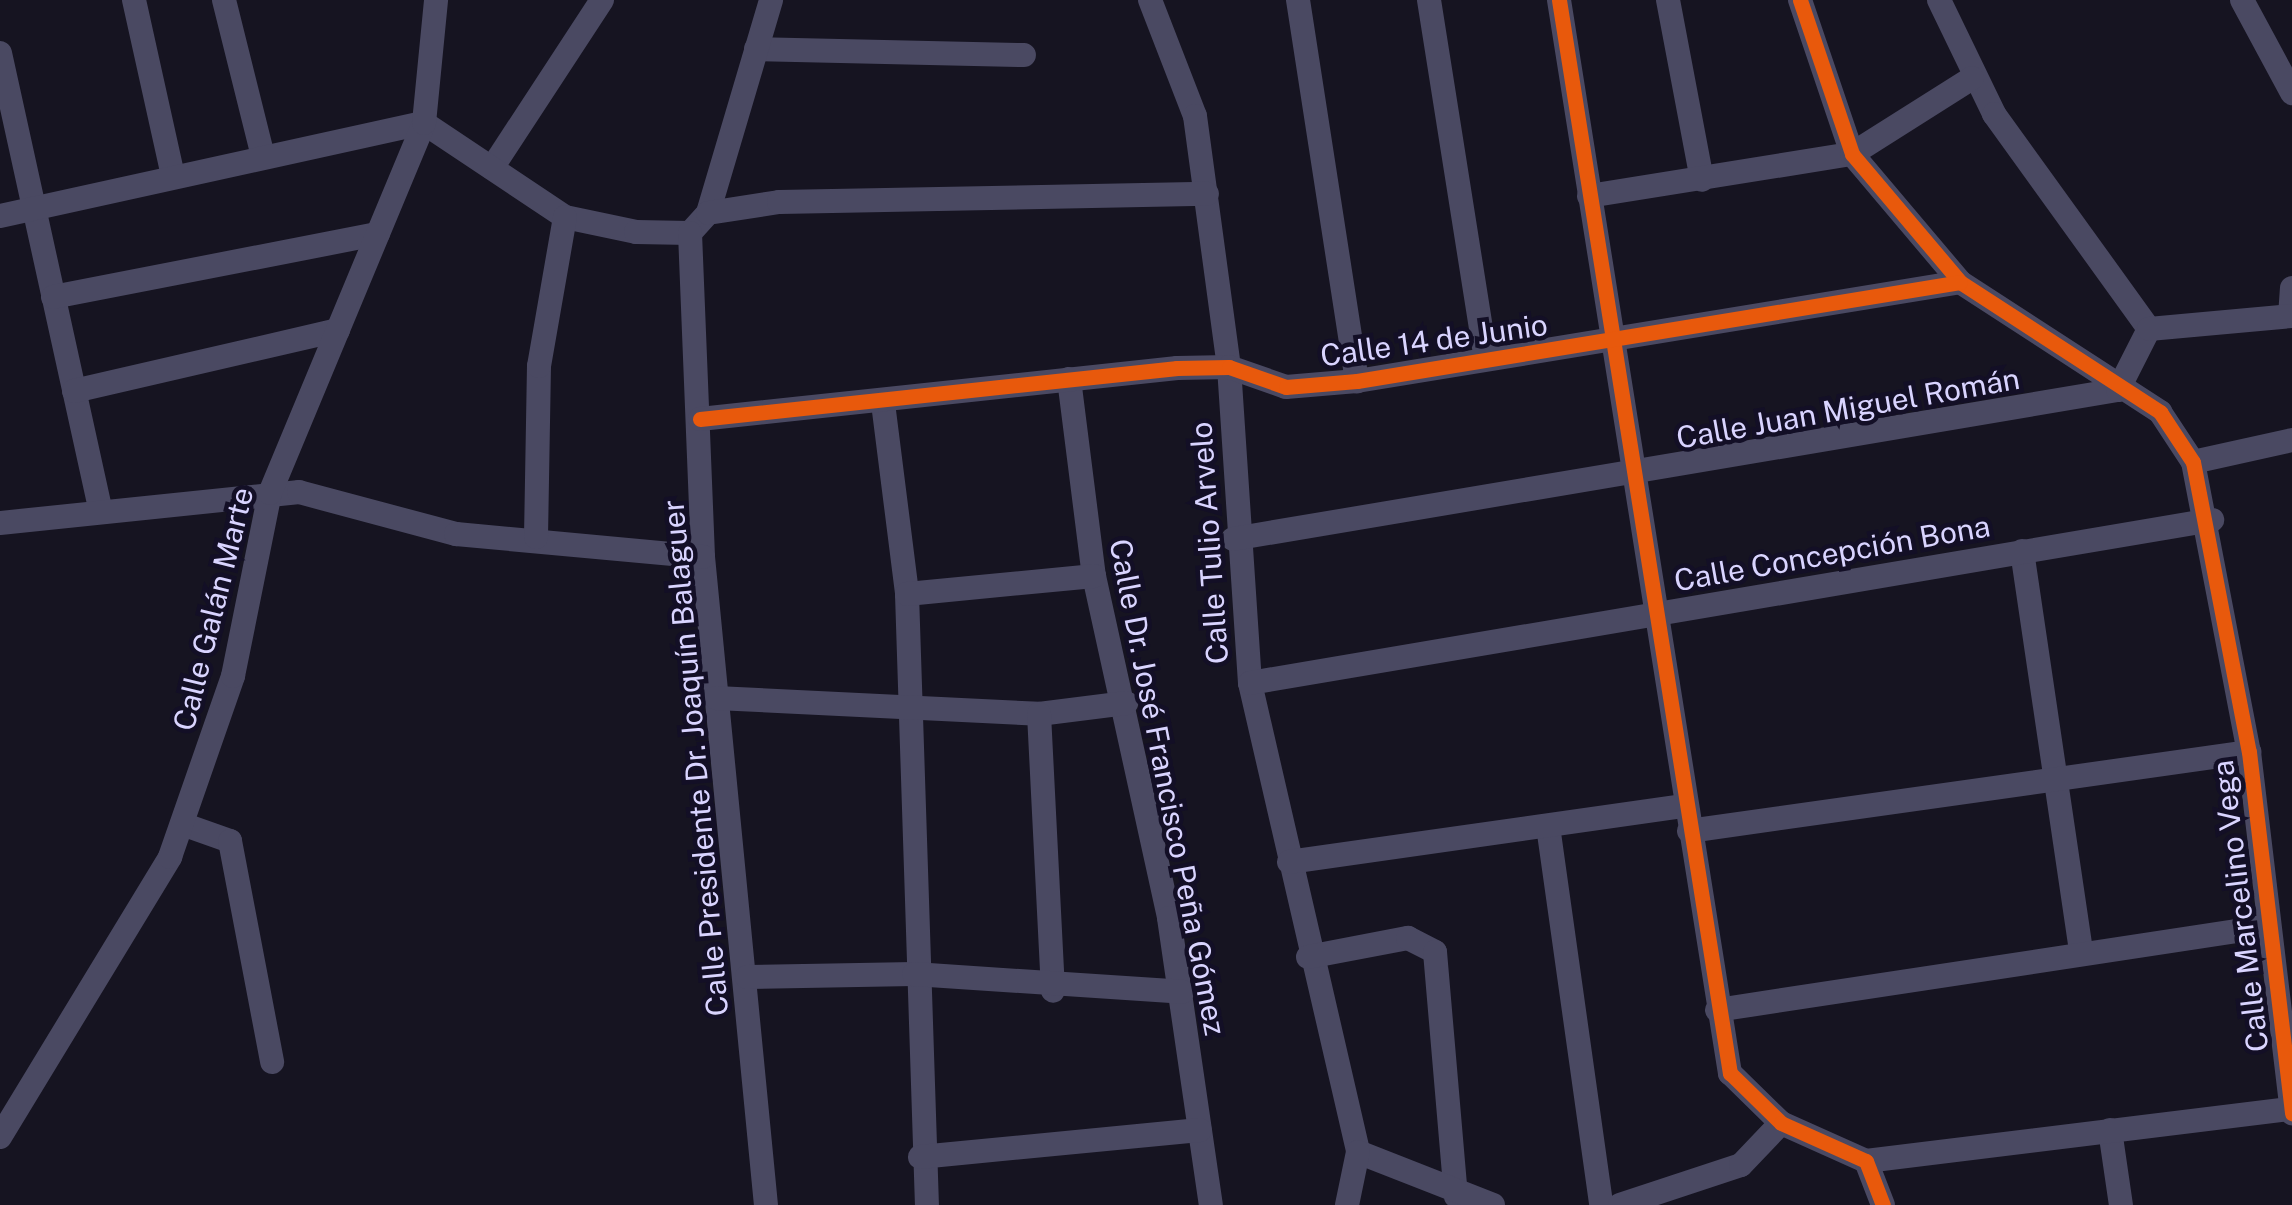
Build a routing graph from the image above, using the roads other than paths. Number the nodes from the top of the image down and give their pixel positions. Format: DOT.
graph roads {
  1 [pos="134,0"];
  2 [pos="224,0"];
  3 [pos="436,0"];
  4 [pos="602,0"];
  5 [pos="771,0"];
  6 [pos="1150,0"];
  7 [pos="1298,0"];
  8 [pos="1430,0"];
  9 [pos="1559,0"];
  10 [pos="1668,0"];
  11 [pos="1800,0"];
  12 [pos="1939,0"];
  13 [pos="2242,0"];
  14 [pos="756,50"];
  15 [pos="0,53"];
  16 [pos="1024,56"];
  17 [pos="1972,78"];
  18 [pos="2292,93"];
  19 [pos="424,122"];
  20 [pos="1852,154"];
  21 [pos="263,157"];
  22 [pos="492,168"];
  23 [pos="173,176"];
  24 [pos="1702,180"];
  25 [pos="1207,194"];
  26 [pos="1589,196"];
  27 [pos="34,207"];
  28 [pos="708,212"];
  29 [pos="0,216"];
  30 [pos="565,217"];
  31 [pos="690,233"];
  32 [pos="378,234"];
  33 [pos="1960,282"];
  34 [pos="2292,288"];
  35 [pos="53,297"];
  36 [pos="2291,316"];
  37 [pos="2149,329"];
  38 [pos="338,330"];
  39 [pos="1612,342"];
  40 [pos="1486,359"];
  41 [pos="1229,368"];
  42 [pos="1069,379"];
  43 [pos="1358,381"];
  44 [pos="2118,390"];
  45 [pos="74,391"];
  46 [pos="883,404"];
  47 [pos="700,419"];
  48 [pos="2292,440"];
  49 [pos="2193,462"];
  50 [pos="1635,476"];
  51 [pos="270,493"];
  52 [pos="100,508"];
  53 [pos="1,516"];
  54 [pos="2212,520"];
  55 [pos="536,537"];
  56 [pos="1233,539"];
  57 [pos="2022,551"];
  58 [pos="703,556"];
  59 [pos="1094,576"];
  60 [pos="907,594"];
  61 [pos="1654,614"];
  62 [pos="1250,683"];
  63 [pos="716,698"];
  64 [pos="1126,703"];
  65 [pos="903,707"];
  66 [pos="1039,714"];
  67 [pos="2249,752"];
  68 [pos="2058,786"];
  69 [pos="1686,819"];
  70 [pos="182,824"];
  71 [pos="1548,826"];
  72 [pos="1289,862"];
  73 [pos="2269,926"];
  74 [pos="2080,952"];
  75 [pos="1308,957"];
  76 [pos="914,974"];
  77 [pos="747,977"];
  78 [pos="1053,991"];
  79 [pos="1183,992"];
  80 [pos="1717,1010"];
  81 [pos="272,1062"];
  82 [pos="2292,1111"];
  83 [pos="1781,1123"];
  84 [pos="1199,1130"];
  85 [pos="2110,1130"];
  86 [pos="0,1137"];
  87 [pos="1358,1152"];
  88 [pos="920,1157"];
  89 [pos="1866,1161"];
  90 [pos="1456,1196"];
  91 [pos="766,1205"];
  92 [pos="927,1205"];
  93 [pos="1211,1205"];
  94 [pos="1347,1205"];
  95 [pos="1493,1205"];
  96 [pos="1601,1205"];
  97 [pos="1620,1205"];
  98 [pos="1883,1205"];
  99 [pos="2122,1205"];
  1 -- 23 [label="street"];
  2 -- 21 [label="street"];
  3 -- 19 [label="street, Calle Galán Marte"];
  4 -- 22 [label="street"];
  5 -- 14 [label="street"];
  6 -- 25 [label="street, Calle Tulio Arvelo"];
  7 -- 43 [label="street"];
  8 -- 40 [label="street"];
  9 -- 26 [label="street"];
  10 -- 24 [label="street"];
  11 -- 20 [label="street, Calle Marcelino Vega"];
  12 -- 17 [label="street"];
  13 -- 18 [label="street"];
  14 -- 16 [label="street"];
  14 -- 28 [label="street"];
  15 -- 27 [label="street"];
  17 -- 20 [label="street"];
  17 -- 37 [label="street"];
  19 -- 21 [label="street"];
  19 -- 22 [label="street"];
  19 -- 32 [label="street, Calle Galán Marte"];
  20 -- 24 [label="street"];
  20 -- 33 [label="street, Calle Marcelino Vega"];
  21 -- 23 [label="street"];
  22 -- 30 [label="street"];
  23 -- 27 [label="street"];
  24 -- 26 [label="street"];
  25 -- 28 [label="street"];
  25 -- 41 [label="street, Calle Tulio Arvelo"];
  26 -- 39 [label="street"];
  27 -- 29 [label="street"];
  27 -- 35 [label="street"];
  28 -- 31 [label="street"];
  30 -- 31 [label="street"];
  30 -- 55 [label="street"];
  31 -- 47 [label="street, Calle Presidente Dr. Joaquín Balaguer"];
  32 -- 35 [label="street"];
  32 -- 38 [label="street, Calle Galán Marte"];
  33 -- 39 [label="street, Calle 14 de Junio"];
  33 -- 44 [label="street, Calle Marcelino Vega"];
  34 -- 36 [label="street"];
  35 -- 45 [label="street"];
  36 -- 37 [label="street"];
  37 -- 44 [label="street"];
  38 -- 45 [label="street"];
  38 -- 51 [label="street, Calle Galán Marte"];
  39 -- 40 [label="street, Calle 14 de Junio"];
  39 -- 50 [label="street"];
  40 -- 43 [label="street, Calle 14 de Junio"];
  41 -- 42 [label="street, Calle 14 de Junio"];
  41 -- 43 [label="street, Calle 14 de Junio"];
  41 -- 56 [label="street, Calle Tulio Arvelo"];
  42 -- 46 [label="street, Calle 14 de Junio"];
  42 -- 59 [label="street, Calle Dr. José Francisco Peña Gómez"];
  44 -- 49 [label="street, Calle Marcelino Vega"];
  44 -- 50 [label="street, Calle Juan Miguel Román"];
  45 -- 52 [label="street"];
  46 -- 47 [label="street, Calle 14 de Junio"];
  46 -- 60 [label="street"];
  47 -- 58 [label="street, Calle Presidente Dr. Joaquín Balaguer"];
  48 -- 49 [label="street"];
  49 -- 54 [label="street, Calle Marcelino Vega"];
  50 -- 56 [label="street, Calle Juan Miguel Román"];
  50 -- 61 [label="street"];
  51 -- 52 [label="street"];
  51 -- 55 [label="street"];
  51 -- 70 [label="street, Calle Galán Marte"];
  52 -- 53 [label="street"];
  54 -- 57 [label="street, Calle Concepción Bona"];
  54 -- 67 [label="street, Calle Marcelino Vega"];
  55 -- 58 [label="street"];
  56 -- 62 [label="street, Calle Tulio Arvelo"];
  57 -- 61 [label="street, Calle Concepción Bona"];
  57 -- 68 [label="street"];
  58 -- 63 [label="street, Calle Presidente Dr. Joaquín Balaguer"];
  59 -- 60 [label="street"];
  59 -- 64 [label="street, Calle Dr. José Francisco Peña Gómez"];
  60 -- 65 [label="street"];
  61 -- 62 [label="street, Calle Concepción Bona"];
  61 -- 69 [label="street"];
  62 -- 72 [label="street, Calle Tulio Arvelo"];
  63 -- 65 [label="street"];
  63 -- 77 [label="street, Calle Presidente Dr. Joaquín Balaguer"];
  64 -- 66 [label="street"];
  64 -- 79 [label="street, Calle Dr. José Francisco Peña Gómez"];
  65 -- 66 [label="street"];
  65 -- 76 [label="street"];
  66 -- 78 [label="street"];
  67 -- 68 [label="street"];
  67 -- 73 [label="street, Calle Marcelino Vega"];
  68 -- 69 [label="street"];
  68 -- 74 [label="street"];
  69 -- 71 [label="street"];
  69 -- 80 [label="street"];
  70 -- 81 [label="street"];
  70 -- 86 [label="street, Calle Galán Marte"];
  71 -- 72 [label="street"];
  71 -- 96 [label="street"];
  72 -- 75 [label="street, Calle Tulio Arvelo"];
  73 -- 74 [label="street"];
  73 -- 82 [label="street, Calle Marcelino Vega"];
  74 -- 80 [label="street"];
  75 -- 87 [label="street, Calle Tulio Arvelo"];
  75 -- 90 [label="street"];
  76 -- 77 [label="street"];
  76 -- 78 [label="street"];
  76 -- 88 [label="street"];
  77 -- 91 [label="street, Calle Presidente Dr. Joaquín Balaguer"];
  78 -- 79 [label="street"];
  79 -- 84 [label="street, Calle Dr. José Francisco Peña Gómez"];
  80 -- 83 [label="street"];
  82 -- 85 [label="street"];
  83 -- 89 [label="street"];
  83 -- 97 [label="street"];
  84 -- 88 [label="street"];
  84 -- 93 [label="street, Calle Dr. José Francisco Peña Gómez"];
  85 -- 89 [label="street"];
  85 -- 99 [label="street"];
  87 -- 90 [label="street"];
  87 -- 94 [label="street"];
  88 -- 92 [label="street"];
  89 -- 98 [label="street"];
  90 -- 95 [label="street"];
}
